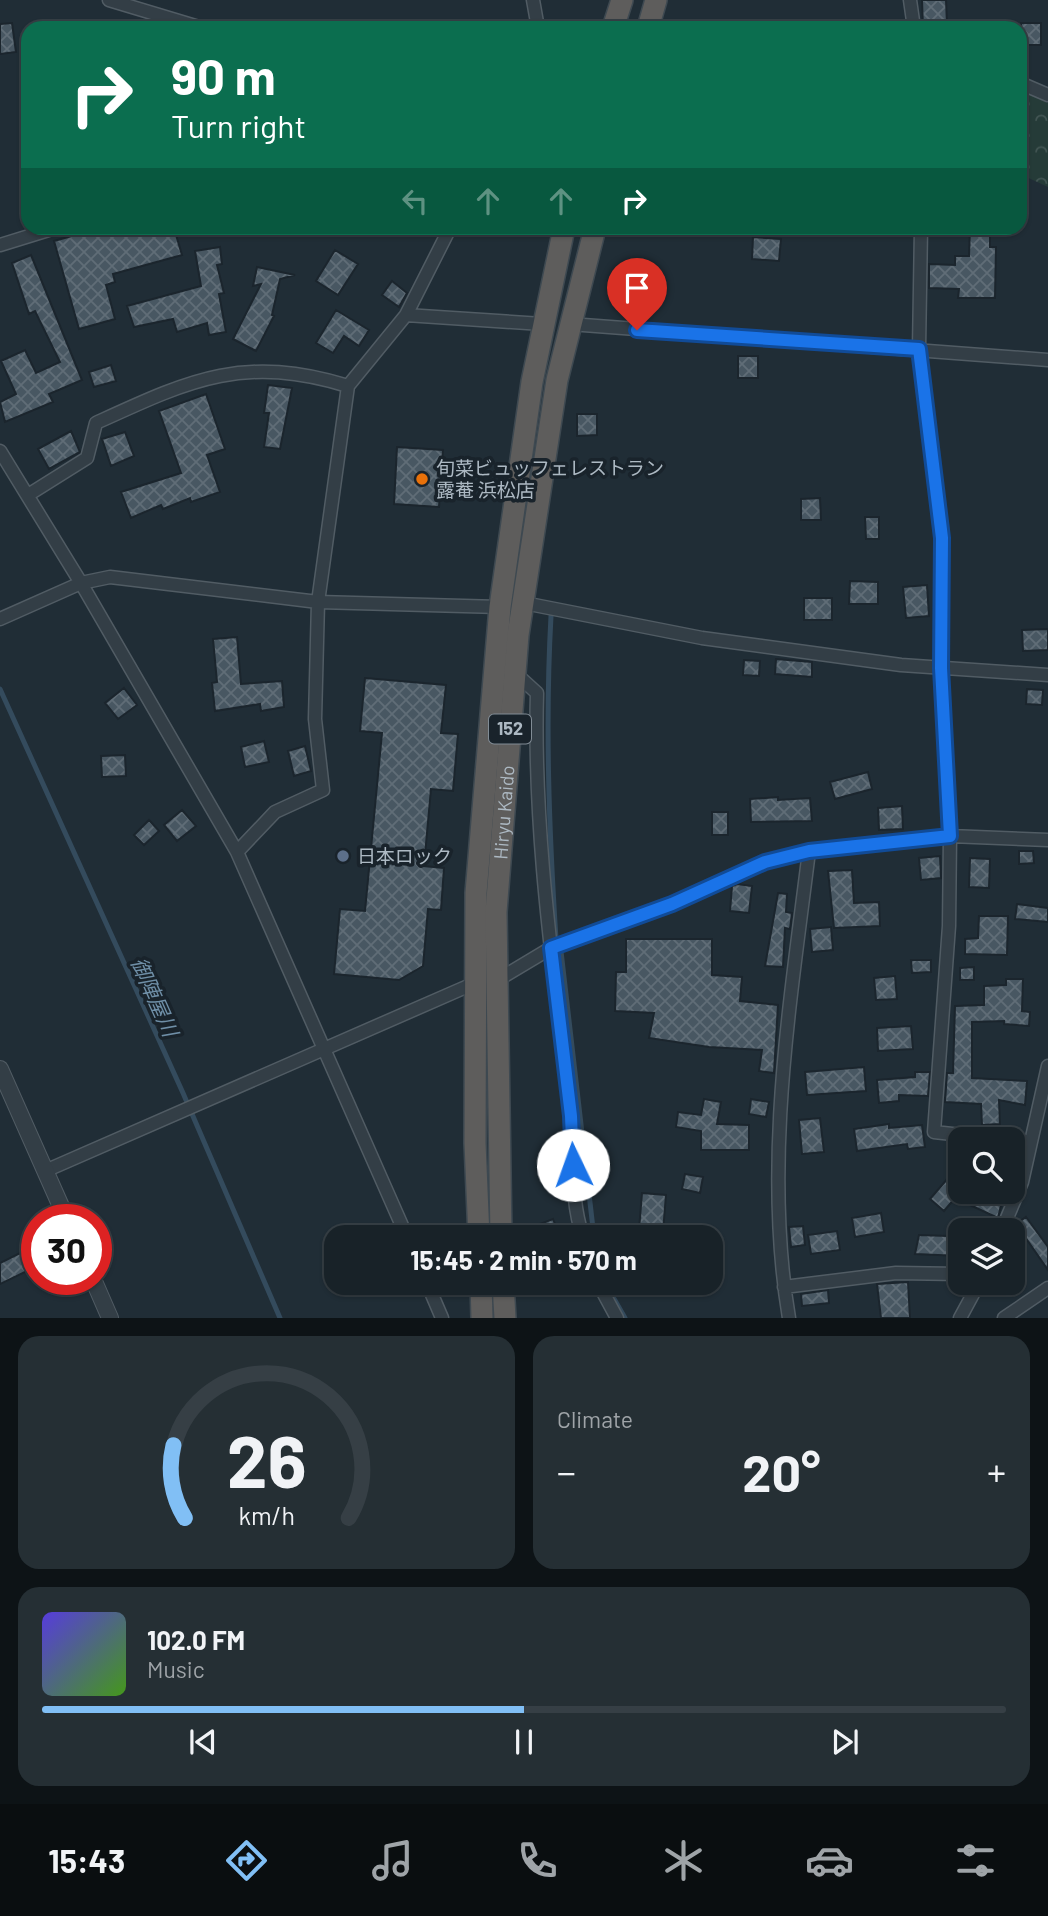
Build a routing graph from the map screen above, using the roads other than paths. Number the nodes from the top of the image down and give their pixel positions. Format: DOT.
graph roads {
  1 [pos="109,0"];
  2 [pos="533,0"];
  3 [pos="622,0"];
  4 [pos="656,0"];
  5 [pos="910,0"];
  6 [pos="179,21"];
  7 [pos="537,21"];
  8 [pos="615,21"];
  9 [pos="650,21"];
  10 [pos="913,21"];
  11 [pos="1027,86"];
  12 [pos="1048,95"];
  13 [pos="32,235"];
  14 [pos="446,235"];
  15 [pos="562,235"];
  16 [pos="593,235"];
  17 [pos="921,235"];
  18 [pos="0,245"];
  19 [pos="406,315"];
  20 [pos="542,324"];
  21 [pos="570,324"];
  22 [pos="919,349"];
  23 [pos="1048,360"];
  24 [pos="348,386"];
  25 [pos="0,451"];
  26 [pos="28,495"];
  27 [pos="81,583"];
  28 [pos="318,602"];
  29 [pos="524,603"];
  30 [pos="500,607"];
  31 [pos="0,619"];
  32 [pos="941,668"];
  33 [pos="515,673"];
  34 [pos="1048,675"];
  35 [pos="950,836"];
  36 [pos="1048,840"];
  37 [pos="809,851"];
  38 [pos="237,852"];
  39 [pos="551,948"];
  40 [pos="485,982"];
  41 [pos="325,1048"];
  42 [pos="1048,1066"];
  43 [pos="0,1069"];
  44 [pos="948,1134"];
  45 [pos="1025,1142"];
  46 [pos="1031,1142"];
  47 [pos="45,1171"];
  48 [pos="59,1204"];
  49 [pos="1007,1218"];
  50 [pos="402,1225"];
  51 [pos="479,1225"];
  52 [pos="500,1225"];
  53 [pos="579,1225"];
  54 [pos="948,1274"];
  55 [pos="784,1287"];
  56 [pos="1048,1288"];
  57 [pos="100,1295"];
  58 [pos="431,1295"];
  59 [pos="481,1295"];
  60 [pos="504,1295"];
  61 [pos="605,1295"];
  62 [pos="972,1295"];
  63 [pos="110,1318"];
  64 [pos="442,1318"];
  65 [pos="482,1318"];
  66 [pos="505,1318"];
  67 [pos="617,1318"];
  68 [pos="789,1318"];
  69 [pos="960,1318"];
  70 [pos="1004,1318"];
  1 -- 6 [label="street"];
  2 -- 7 [label="street"];
  3 -- 8 [label="highway"];
  4 -- 9 [label="highway"];
  5 -- 10 [label="street"];
  11 -- 12 [label="street"];
  13 -- 18 [label="street"];
  14 -- 19 [label="street"];
  15 -- 20 [label="highway, Hiryu Kaido / 152"];
  16 -- 21 [label="highway, Hiryu Kaido / 152"];
  17 -- 22 [label="street"];
  19 -- 20 [label="street"];
  19 -- 24 [label="street"];
  20 -- 30 [label="highway, Hiryu Kaido / 152"];
  21 -- 22 [label="street"];
  21 -- 29 [label="highway, Hiryu Kaido / 152"];
  22 -- 23 [label="street"];
  22 -- 32 [label="street"];
  24 -- 26 [label="street"];
  24 -- 28 [label="street"];
  25 -- 26 [label="street"];
  26 -- 27 [label="street"];
  27 -- 28 [label="street"];
  27 -- 31 [label="street"];
  27 -- 38 [label="street"];
  28 -- 30 [label="street"];
  28 -- 38 [label="street"];
  29 -- 32 [label="street"];
  29 -- 33 [label="highway, Hiryu Kaido / 152"];
  30 -- 40 [label="highway, Hiryu Kaido / 152"];
  32 -- 34 [label="street"];
  32 -- 35 [label="street"];
  33 -- 39 [label="street"];
  33 -- 40 [label="highway, Hiryu Kaido / 152"];
  35 -- 36 [label="street"];
  35 -- 37 [label="street"];
  35 -- 44 [label="street"];
  37 -- 39 [label="street"];
  37 -- 55 [label="street"];
  38 -- 41 [label="street"];
  39 -- 40 [label="street"];
  39 -- 53 [label="street"];
  40 -- 41 [label="street"];
  40 -- 51 [label="highway, Hiryu Kaido / 152"];
  40 -- 52 [label="highway, Hiryu Kaido / 152"];
  41 -- 47 [label="street"];
  41 -- 50 [label="street"];
  42 -- 46 [label="street"];
  43 -- 47 [label="street"];
  45 -- 46 [label="street"];
  46 -- 49 [label="street"];
  47 -- 48 [label="street"];
  54 -- 55 [label="street"];
  55 -- 68 [label="street"];
  56 -- 70 [label="street"];
  57 -- 63 [label="street"];
  58 -- 64 [label="street"];
  59 -- 65 [label="highway"];
  60 -- 66 [label="highway"];
  61 -- 67 [label="street"];
  62 -- 69 [label="street"];
}
